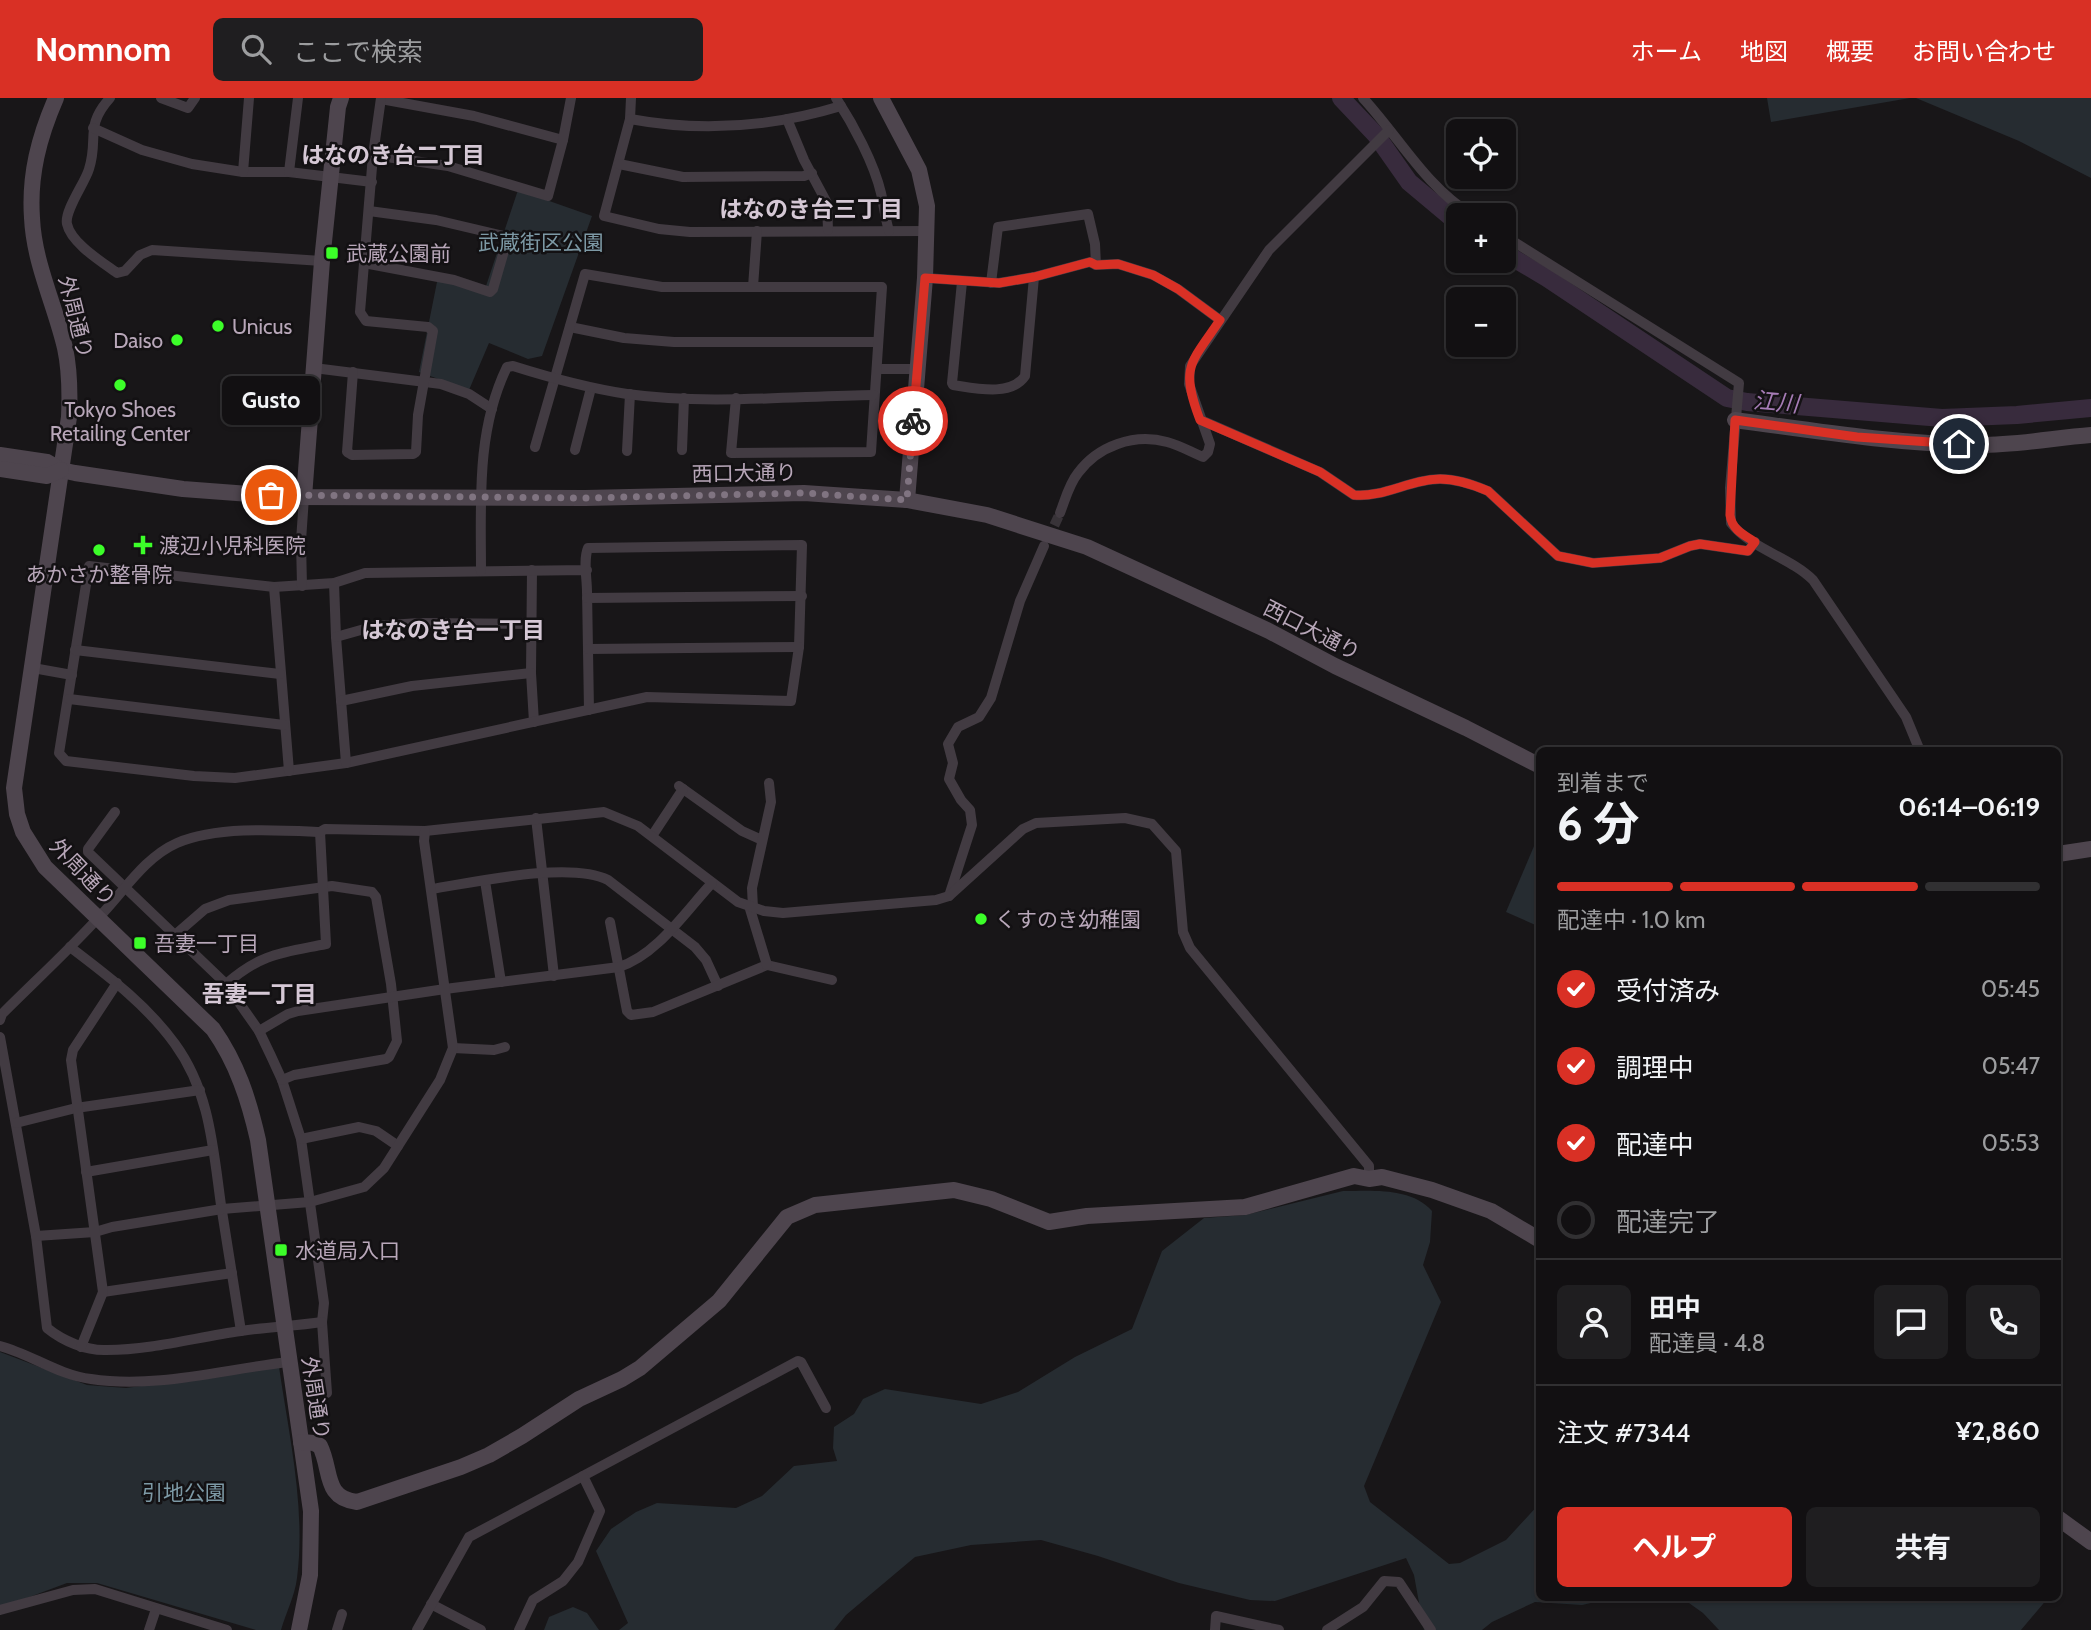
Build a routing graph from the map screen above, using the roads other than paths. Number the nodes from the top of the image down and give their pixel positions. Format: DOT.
graph roads {
  1 [pos="56,98"];
  2 [pos="110,98"];
  3 [pos="161,98"];
  4 [pos="195,98"];
  5 [pos="249,98"];
  6 [pos="298,98"];
  7 [pos="341,98"];
  8 [pos="571,98"];
  9 [pos="631,98"];
  10 [pos="881,98"];
  11 [pos="1363,98"];
  12 [pos="381,99"];
  13 [pos="838,102"];
  14 [pos="630,119"];
  15 [pos="787,119"];
  16 [pos="93,128"];
  17 [pos="1389,130"];
  18 [pos="563,140"];
  19 [pos="373,155"];
  20 [pos="620,164"];
  21 [pos="243,172"];
  22 [pos="289,173"];
  23 [pos="812,173"];
  24 [pos="330,177"];
  25 [pos="372,182"];
  26 [pos="1452,203"];
  27 [pos="369,211"];
  28 [pos="828,230"];
  29 [pos="928,230"];
  30 [pos="889,231"];
  31 [pos="757,232"];
  32 [pos="1516,243"];
  33 [pos="322,261"];
  34 [pos="364,263"];
  35 [pos="1096,265"];
  36 [pos="1034,277"];
  37 [pos="925,278"];
  38 [pos="962,282"];
  39 [pos="991,283"];
  40 [pos="753,287"];
  41 [pos="1220,320"];
  42 [pos="570,327"];
  43 [pos="878,342"];
  44 [pos="314,368"];
  45 [pos="877,369"];
  46 [pos="916,369"];
  47 [pos="353,372"];
  48 [pos="555,379"];
  49 [pos="425,383"];
  50 [pos="591,388"];
  51 [pos="630,394"];
  52 [pos="874,395"];
  53 [pos="684,398"];
  54 [pos="736,398"];
  55 [pos="492,409"];
  56 [pos="1736,417"];
  57 [pos="1200,420"];
  58 [pos="2091,435"];
  59 [pos="535,447"];
  60 [pos="575,450"];
  61 [pos="682,450"];
  62 [pos="627,451"];
  63 [pos="0,455"];
  64 [pos="0,469"];
  65 [pos="61,470"];
  66 [pos="304,497"];
  67 [pos="481,497"];
  68 [pos="907,500"];
  69 [pos="1060,513"];
  70 [pos="1755,542"];
  71 [pos="1044,546"];
  72 [pos="532,570"];
  73 [pos="586,570"];
  74 [pos="481,571"];
  75 [pos="334,583"];
  76 [pos="302,586"];
  77 [pos="274,587"];
  78 [pos="802,596"];
  79 [pos="587,598"];
  80 [pos="533,624"];
  81 [pos="335,637"];
  82 [pos="799,647"];
  83 [pos="588,649"];
  84 [pos="75,650"];
  85 [pos="33,668"];
  86 [pos="531,673"];
  87 [pos="280,674"];
  88 [pos="72,675"];
  89 [pos="69,699"];
  90 [pos="341,701"];
  91 [pos="589,710"];
  92 [pos="534,722"];
  93 [pos="284,725"];
  94 [pos="1918,747"];
  95 [pos="346,763"];
  96 [pos="1536,764"];
  97 [pos="289,771"];
  98 [pos="769,783"];
  99 [pos="115,812"];
  100 [pos="536,818"];
  101 [pos="425,831"];
  102 [pos="320,832"];
  103 [pos="652,836"];
  104 [pos="762,840"];
  105 [pos="2091,849"];
  106 [pos="2061,854"];
  107 [pos="541,873"];
  108 [pos="485,881"];
  109 [pos="712,883"];
  110 [pos="127,887"];
  111 [pos="432,888"];
  112 [pos="322,889"];
  113 [pos="948,896"];
  114 [pos="753,908"];
  115 [pos="98,918"];
  116 [pos="610,922"];
  117 [pos="671,928"];
  118 [pos="175,935"];
  119 [pos="70,947"];
  120 [pos="767,965"];
  121 [pos="619,967"];
  122 [pos="554,976"];
  123 [pos="832,979"];
  124 [pos="501,982"];
  125 [pos="117,983"];
  126 [pos="226,984"];
  127 [pos="718,986"];
  128 [pos="445,989"];
  129 [pos="391,997"];
  130 [pos="0,1020"];
  131 [pos="259,1031"];
  132 [pos="0,1037"];
  133 [pos="505,1047"];
  134 [pos="453,1048"];
  135 [pos="282,1080"];
  136 [pos="200,1090"];
  137 [pos="76,1108"];
  138 [pos="16,1123"];
  139 [pos="301,1139"];
  140 [pos="398,1146"];
  141 [pos="213,1150"];
  142 [pos="86,1172"];
  143 [pos="1369,1179"];
  144 [pos="310,1202"];
  145 [pos="267,1205"];
  146 [pos="222,1209"];
  147 [pos="94,1232"];
  148 [pos="36,1236"];
  149 [pos="1536,1238"];
  150 [pos="232,1273"];
  151 [pos="103,1292"];
  152 [pos="322,1322"];
  153 [pos="284,1326"];
  154 [pos="241,1331"];
  155 [pos="0,1346"];
  156 [pos="81,1347"];
  157 [pos="289,1362"];
  158 [pos="327,1393"];
  159 [pos="826,1408"];
  160 [pos="301,1442"];
  161 [pos="583,1476"];
  162 [pos="2061,1520"];
  163 [pos="2091,1542"];
  164 [pos="431,1604"];
  165 [pos="156,1609"];
  166 [pos="0,1610"];
  167 [pos="342,1614"];
  168 [pos="149,1630"];
  169 [pos="227,1630"];
  170 [pos="299,1630"];
  171 [pos="337,1630"];
  172 [pos="417,1630"];
  173 [pos="481,1630"];
  174 [pos="519,1630"];
  175 [pos="1215,1630"];
  176 [pos="1279,1630"];
  177 [pos="1327,1630"];
  178 [pos="1431,1630"];
  1 -- 65 [label="street, 外周通り"];
  2 -- 16 [label="street"];
  3 -- 4 [label="street"];
  5 -- 21 [label="street"];
  6 -- 22 [label="street"];
  7 -- 24 [label="street"];
  8 -- 18 [label="street"];
  9 -- 14 [label="street"];
  10 -- 29 [label="street"];
  11 -- 17 [label="street"];
  12 -- 18 [label="street"];
  12 -- 19 [label="street"];
  13 -- 15 [label="street"];
  13 -- 30 [label="street"];
  14 -- 15 [label="street"];
  14 -- 20 [label="street"];
  15 -- 23 [label="street"];
  16 -- 21 [label="street"];
  16 -- 33 [label="street"];
  17 -- 26 [label="street"];
  17 -- 41 [label="street"];
  18 -- 19 [label="street"];
  19 -- 25 [label="street"];
  20 -- 23 [label="street"];
  20 -- 31 [label="street"];
  21 -- 22 [label="street"];
  22 -- 24 [label="street"];
  23 -- 28 [label="street"];
  24 -- 25 [label="street"];
  24 -- 33 [label="street"];
  25 -- 27 [label="street"];
  27 -- 34 [label="street"];
  27 -- 34 [label="street"];
  28 -- 30 [label="street"];
  28 -- 31 [label="street"];
  29 -- 30 [label="street"];
  29 -- 37 [label="street"];
  31 -- 40 [label="street"];
  32 -- 56 [label="street"];
  33 -- 44 [label="street"];
  34 -- 49 [label="street"];
  35 -- 36 [label="street"];
  35 -- 39 [label="street"];
  35 -- 41 [label="street"];
  36 -- 38 [label="street"];
  36 -- 39 [label="street"];
  37 -- 38 [label="street"];
  37 -- 46 [label="street"];
  38 -- 39 [label="street"];
  40 -- 42 [label="street"];
  40 -- 43 [label="street"];
  41 -- 57 [label="street"];
  42 -- 43 [label="street"];
  42 -- 48 [label="street"];
  43 -- 45 [label="street"];
  44 -- 47 [label="street"];
  44 -- 66 [label="street"];
  45 -- 46 [label="street"];
  45 -- 52 [label="street"];
  46 -- 68 [label="street"];
  47 -- 49 [label="street"];
  47 -- 49 [label="street"];
  48 -- 50 [label="street"];
  48 -- 55 [label="street"];
  48 -- 59 [label="street"];
  49 -- 55 [label="street"];
  50 -- 51 [label="street"];
  50 -- 60 [label="street"];
  51 -- 53 [label="street"];
  51 -- 62 [label="street"];
  52 -- 54 [label="street"];
  52 -- 54 [label="street"];
  53 -- 54 [label="street"];
  53 -- 61 [label="street"];
  55 -- 67 [label="street"];
  56 -- 58 [label="street"];
  56 -- 70 [label="street"];
  57 -- 69 [label="street"];
  57 -- 70 [label="street"];
  63 -- 65 [label="street, 西口大通り"];
  64 -- 65 [label="street, 西口大通り"];
  65 -- 66 [label="street, 西口大通り"];
  65 -- 85 [label="street, 外周通り"];
  66 -- 67 [label="street, 西口大通り"];
  66 -- 76 [label="street"];
  67 -- 68 [label="street, 西口大通り"];
  67 -- 74 [label="street"];
  68 -- 96 [label="street, 西口大通り"];
  70 -- 94 [label="street"];
  71 -- 113 [label="street"];
  72 -- 73 [label="street"];
  72 -- 74 [label="street"];
  72 -- 80 [label="street"];
  73 -- 78 [label="street"];
  73 -- 79 [label="street"];
  74 -- 75 [label="street"];
  75 -- 76 [label="street"];
  75 -- 81 [label="street"];
  76 -- 77 [label="street"];
  77 -- 84 [label="street"];
  77 -- 87 [label="street"];
  78 -- 79 [label="street"];
  78 -- 82 [label="street"];
  79 -- 83 [label="street"];
  80 -- 81 [label="street"];
  80 -- 86 [label="street"];
  81 -- 90 [label="street"];
  82 -- 83 [label="street"];
  82 -- 91 [label="street"];
  83 -- 91 [label="street"];
  84 -- 87 [label="street"];
  84 -- 88 [label="street"];
  85 -- 88 [label="street"];
  85 -- 115 [label="street, 外周通り"];
  86 -- 90 [label="street"];
  86 -- 92 [label="street"];
  87 -- 93 [label="street"];
  88 -- 89 [label="street"];
  89 -- 93 [label="street"];
  89 -- 97 [label="street"];
  90 -- 95 [label="street"];
  91 -- 92 [label="street"];
  92 -- 95 [label="street"];
  93 -- 97 [label="street"];
  95 -- 97 [label="street"];
  98 -- 104 [label="street"];
  99 -- 110 [label="street"];
  100 -- 101 [label="street"];
  100 -- 103 [label="street"];
  100 -- 107 [label="street"];
  101 -- 102 [label="street"];
  101 -- 111 [label="street"];
  102 -- 110 [label="street"];
  102 -- 112 [label="street"];
  103 -- 104 [label="street"];
  103 -- 109 [label="street"];
  104 -- 114 [label="street"];
  105 -- 106 [label="street"];
  107 -- 108 [label="street"];
  107 -- 117 [label="street"];
  107 -- 122 [label="street"];
  108 -- 111 [label="street"];
  108 -- 124 [label="street"];
  109 -- 114 [label="street"];
  109 -- 117 [label="street"];
  110 -- 115 [label="street"];
  110 -- 118 [label="street"];
  111 -- 128 [label="street"];
  112 -- 118 [label="street"];
  112 -- 126 [label="street"];
  112 -- 129 [label="street"];
  113 -- 114 [label="street"];
  113 -- 143 [label="street"];
  114 -- 120 [label="street"];
  115 -- 119 [label="street"];
  115 -- 145 [label="street, 外周通り"];
  116 -- 121 [label="street"];
  117 -- 121 [label="street"];
  117 -- 127 [label="street"];
  118 -- 126 [label="street"];
  119 -- 125 [label="street"];
  119 -- 130 [label="street"];
  120 -- 123 [label="street"];
  120 -- 127 [label="street"];
  121 -- 122 [label="street"];
  121 -- 127 [label="street"];
  122 -- 124 [label="street"];
  124 -- 128 [label="street"];
  125 -- 136 [label="street"];
  125 -- 137 [label="street"];
  126 -- 131 [label="street"];
  128 -- 129 [label="street"];
  128 -- 134 [label="street"];
  129 -- 131 [label="street"];
  129 -- 135 [label="street"];
  131 -- 135 [label="street"];
  132 -- 138 [label="street"];
  133 -- 134 [label="street"];
  134 -- 140 [label="street"];
  135 -- 139 [label="street"];
  136 -- 137 [label="street"];
  136 -- 141 [label="street"];
  137 -- 138 [label="street"];
  137 -- 142 [label="street"];
  138 -- 148 [label="street"];
  139 -- 140 [label="street"];
  139 -- 144 [label="street"];
  140 -- 144 [label="street"];
  141 -- 142 [label="street"];
  141 -- 146 [label="street"];
  142 -- 147 [label="street"];
  143 -- 149 [label="street"];
  143 -- 160 [label="street"];
  144 -- 145 [label="street"];
  144 -- 152 [label="street"];
  145 -- 146 [label="street"];
  145 -- 153 [label="street, 外周通り"];
  146 -- 147 [label="street"];
  146 -- 150 [label="street"];
  147 -- 148 [label="street"];
  147 -- 151 [label="street"];
  148 -- 156 [label="street"];
  150 -- 151 [label="street"];
  150 -- 154 [label="street"];
  151 -- 156 [label="street"];
  152 -- 153 [label="street"];
  152 -- 158 [label="street"];
  153 -- 154 [label="street"];
  153 -- 157 [label="street, 外周通り"];
  154 -- 156 [label="street"];
  155 -- 157 [label="street"];
  157 -- 160 [label="street, 外周通り"];
  159 -- 161 [label="street"];
  160 -- 170 [label="street, 外周通り"];
  161 -- 164 [label="street"];
  161 -- 174 [label="street"];
  162 -- 163 [label="street"];
  164 -- 172 [label="street"];
  164 -- 173 [label="street"];
  165 -- 166 [label="street"];
  165 -- 168 [label="street"];
  165 -- 169 [label="street"];
  167 -- 171 [label="street"];
  175 -- 176 [label="street"];
  177 -- 178 [label="street"];
}
